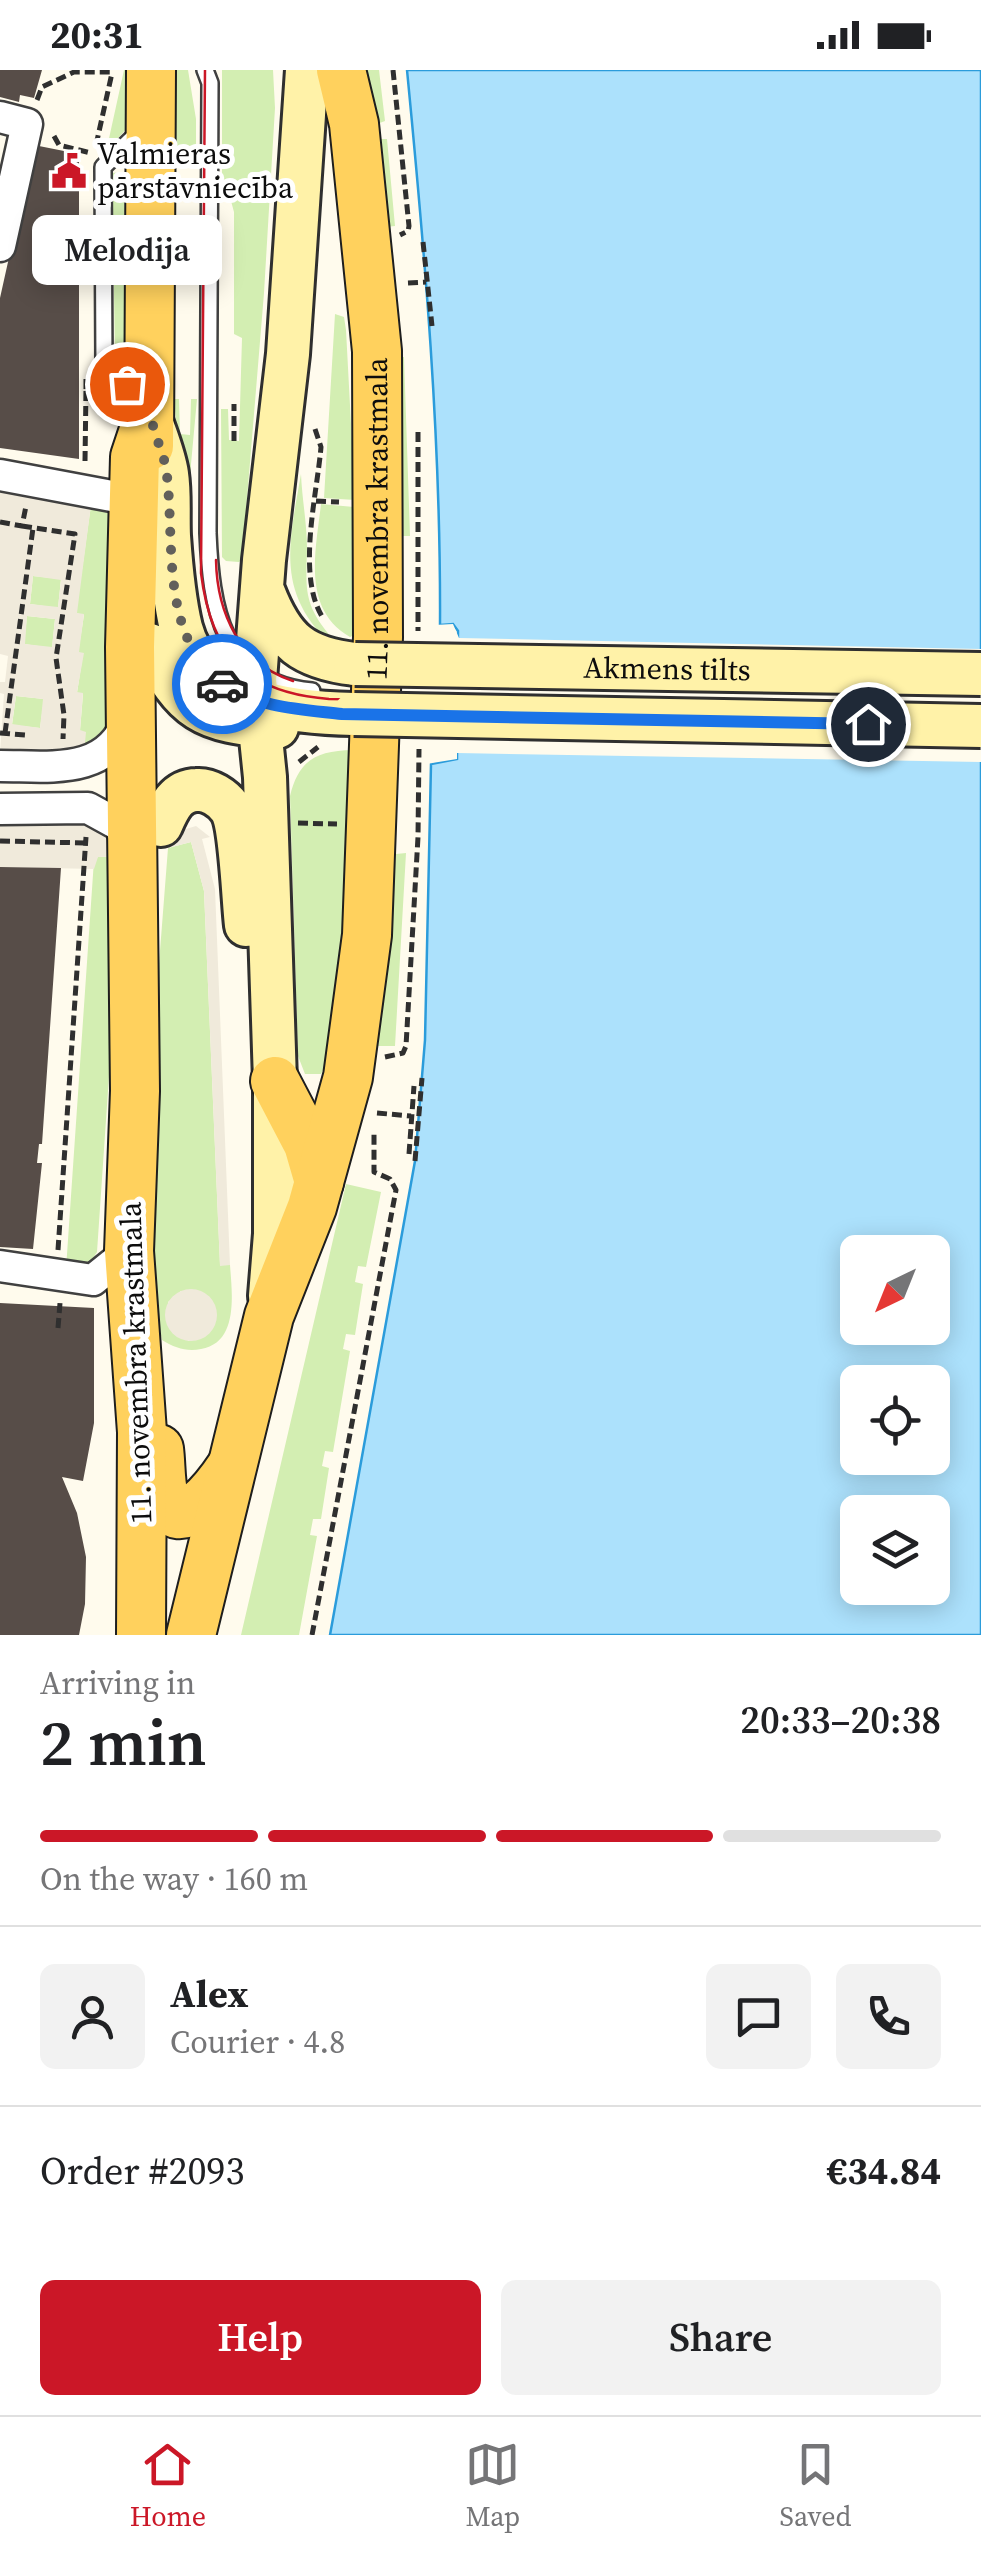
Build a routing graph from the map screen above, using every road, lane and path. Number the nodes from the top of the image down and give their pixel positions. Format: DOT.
graph roads {
  1 [pos="205,70"];
  2 [pos="298,70"];
  3 [pos="307,70"];
  4 [pos="341,70"];
  5 [pos="125,71"];
  6 [pos="25,122"];
  7 [pos="302,138"];
  8 [pos="424,242"];
  9 [pos="0,246"];
  10 [pos="432,326"];
  11 [pos="86,389"];
  12 [pos="234,404"];
  13 [pos="150,408"];
  14 [pos="316,412"];
  15 [pos="234,441"];
  16 [pos="85,470"];
  17 [pos="307,470"];
  18 [pos="319,472"];
  19 [pos="0,475"];
  20 [pos="133,500"];
  21 [pos="316,500"];
  22 [pos="337,502"];
  23 [pos="22,526"];
  24 [pos="34,528"];
  25 [pos="420,569"];
  26 [pos="264,593"];
  27 [pos="418,624"];
  28 [pos="330,629"];
  29 [pos="150,644"];
  30 [pos="355,664"];
  31 [pos="981,674"];
  32 [pos="258,699"];
  33 [pos="133,707"];
  34 [pos="336,725"];
  35 [pos="981,726"];
  36 [pos="5,734"];
  37 [pos="419,746"];
  38 [pos="0,766"];
  39 [pos="60,766"];
  40 [pos="279,774"];
  41 [pos="0,809"];
  42 [pos="146,836"];
  43 [pos="0,841"];
  44 [pos="381,1058"];
  45 [pos="422,1078"];
  46 [pos="275,1081"];
  47 [pos="414,1086"];
  48 [pos="415,1116"];
  49 [pos="409,1154"];
  50 [pos="415,1161"];
  51 [pos="320,1182"];
  52 [pos="129,1251"];
  53 [pos="0,1266"];
  54 [pos="270,1269"];
  55 [pos="59,1294"];
  56 [pos="270,1316"];
  57 [pos="135,1324"];
  58 [pos="58,1328"];
  59 [pos="234,1461"];
  60 [pos="141,1635"];
  61 [pos="191,1635"];
  62 [pos="312,1635"];
  1 -- 32 [label="lane"];
  2 -- 7 [label="main road"];
  3 -- 7 [label="main road, 11. novembra krastmala"];
  4 -- 51 [label="main road, 11. novembra krastmala"];
  5 -- 6 [label="path"];
  5 -- 6 [label="path"];
  5 -- 13 [label="main road, 11. novembra krastmala"];
  6 -- 9 [label="street"];
  7 -- 26 [label="main road, 11. novembra krastmala"];
  8 -- 10 [label="path"];
  11 -- 16 [label="path"];
  12 -- 15 [label="path"];
  13 -- 20 [label="main road, 11. novembra krastmala"];
  13 -- 29 [label="main road, 11. novembra krastmala"];
  13 -- 32 [label="main road, 11. novembra krastmala"];
  14 -- 18 [label="path"];
  17 -- 18 [label="path"];
  18 -- 21 [label="path"];
  19 -- 20 [label="street"];
  20 -- 33 [label="main road, 11. novembra krastmala"];
  21 -- 22 [label="path"];
  21 -- 28 [label="path"];
  23 -- 24 [label="path"];
  24 -- 36 [label="path"];
  24 -- 39 [label="path"];
  25 -- 27 [label="path"];
  26 -- 30 [label="main road, 11. novembra krastmala"];
  26 -- 32 [label="main road, 11. novembra krastmala"];
  29 -- 32 [label="main road"];
  29 -- 42 [label="main road, 11. novembra krastmala"];
  30 -- 31 [label="main road, Akmens tilts, bridge"];
  32 -- 34 [label="main road, 11. novembra krastmala"];
  32 -- 40 [label="main road, 11. novembra krastmala"];
  33 -- 39 [label="street"];
  33 -- 42 [label="main road, 11. novembra krastmala"];
  34 -- 35 [label="main road, Akmens tilts, bridge"];
  34 -- 40 [label="path"];
  34 -- 40 [label="main road"];
  37 -- 44 [label="path"];
  38 -- 39 [label="street"];
  40 -- 46 [label="main road, 11. novembra krastmala"];
  41 -- 42 [label="street"];
  42 -- 52 [label="main road, 11. novembra krastmala"];
  42 -- 54 [label="main road"];
  43 -- 55 [label="path"];
  45 -- 48 [label="path"];
  46 -- 51 [label="main road"];
  46 -- 54 [label="main road, 11. novembra krastmala"];
  47 -- 48 [label="path"];
  48 -- 49 [label="path"];
  48 -- 50 [label="path"];
  48 -- 62 [label="path"];
  51 -- 56 [label="main road, 11. novembra krastmala"];
  52 -- 55 [label="street"];
  52 -- 57 [label="main road, 11. novembra krastmala"];
  53 -- 55 [label="street"];
  54 -- 56 [label="main road, 11. novembra krastmala"];
  55 -- 58 [label="path"];
  56 -- 59 [label="main road, 11. novembra krastmala"];
  57 -- 59 [label="main road"];
  57 -- 60 [label="main road, 11. novembra krastmala"];
  59 -- 61 [label="main road, 11. novembra krastmala"];
}
